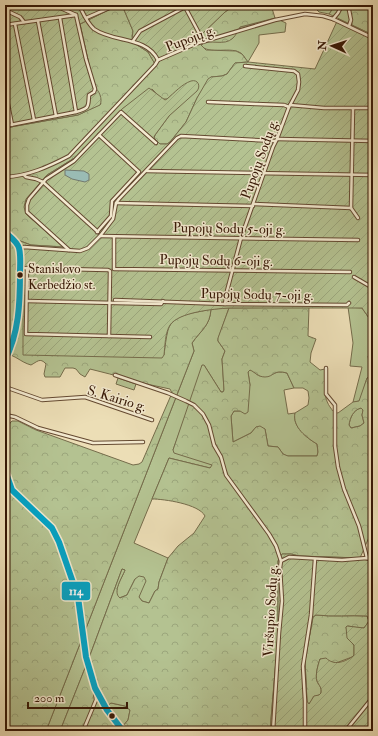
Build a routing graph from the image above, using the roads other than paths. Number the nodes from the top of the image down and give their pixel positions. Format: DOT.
graph roads {
  1 [pos="54,5"];
  2 [pos="79,5"];
  3 [pos="116,5"];
  4 [pos="189,5"];
  5 [pos="342,5"];
  6 [pos="348,5"];
  7 [pos="185,6"];
  8 [pos="5,10"];
  9 [pos="76,15"];
  10 [pos="60,18"];
  11 [pos="86,18"];
  12 [pos="333,19"];
  13 [pos="38,21"];
  14 [pos="24,22"];
  15 [pos="16,24"];
  16 [pos="5,26"];
  17 [pos="349,26"];
  18 [pos="200,33"];
  19 [pos="373,38"];
  20 [pos="133,41"];
  21 [pos="158,60"];
  22 [pos="245,66"];
  23 [pos="5,89"];
  24 [pos="208,102"];
  25 [pos="290,106"];
  26 [pos="353,108"];
  27 [pos="373,108"];
  28 [pos="76,112"];
  29 [pos="56,116"];
  30 [pos="34,120"];
  31 [pos="12,124"];
  32 [pos="5,126"];
  33 [pos="99,135"];
  34 [pos="276,140"];
  35 [pos="352,140"];
  36 [pos="373,141"];
  37 [pos="156,143"];
  38 [pos="146,171"];
  39 [pos="264,173"];
  40 [pos="24,174"];
  41 [pos="351,174"];
  42 [pos="373,175"];
  43 [pos="5,177"];
  44 [pos="43,182"];
  45 [pos="116,203"];
  46 [pos="253,205"];
  47 [pos="351,208"];
  48 [pos="358,218"];
  49 [pos="5,232"];
  50 [pos="97,232"];
  51 [pos="100,236"];
  52 [pos="114,237"];
  53 [pos="241,238"];
  54 [pos="358,240"];
  55 [pos="20,248"];
  56 [pos="69,251"];
  57 [pos="20,268"];
  58 [pos="27,268"];
  59 [pos="232,270"];
  60 [pos="350,272"];
  61 [pos="354,277"];
  62 [pos="373,288"];
  63 [pos="115,300"];
  64 [pos="27,301"];
  65 [pos="164,301"];
  66 [pos="110,303"];
  67 [pos="349,303"];
  68 [pos="225,304"];
  69 [pos="109,336"];
  70 [pos="150,337"];
  71 [pos="5,360"];
  72 [pos="326,368"];
  73 [pos="115,375"];
  74 [pos="5,387"];
  75 [pos="5,415"];
  76 [pos="152,420"];
  77 [pos="5,437"];
  78 [pos="143,442"];
  79 [pos="5,450"];
  80 [pos="5,463"];
  81 [pos="367,558"];
  82 [pos="315,559"];
  83 [pos="373,560"];
  84 [pos="281,561"];
  85 [pos="95,688"];
  86 [pos="373,697"];
  87 [pos="96,700"];
  88 [pos="102,701"];
  89 [pos="372,702"];
  90 [pos="349,730"];
  91 [pos="83,731"];
  92 [pos="123,731"];
  93 [pos="273,731"];
  94 [pos="305,731"];
  95 [pos="344,731"];
  1 -- 9 [label="street"];
  2 -- 11 [label="street"];
  3 -- 11 [label="street"];
  4 -- 7 [label="street"];
  5 -- 12 [label="street"];
  6 -- 17 [label="street"];
  7 -- 18 [label="street"];
  7 -- 20 [label="street"];
  8 -- 14 [label="street"];
  9 -- 10 [label="street"];
  9 -- 28 [label="street"];
  10 -- 13 [label="street"];
  10 -- 28 [label="street"];
  11 -- 20 [label="street"];
  12 -- 17 [label="street, Pupojų g."];
  12 -- 21 [label="street, Pupojų g."];
  13 -- 14 [label="street"];
  13 -- 29 [label="street"];
  14 -- 15 [label="street"];
  15 -- 16 [label="street"];
  15 -- 30 [label="street"];
  17 -- 19 [label="street, Pupojų g."];
  20 -- 21 [label="street"];
  21 -- 40 [label="street, Pupojų g."];
  22 -- 25 [label="street, Pupojų Sodų g."];
  23 -- 31 [label="street"];
  24 -- 25 [label="street"];
  25 -- 26 [label="street"];
  25 -- 34 [label="street, Pupojų Sodų g."];
  26 -- 27 [label="street"];
  26 -- 35 [label="street"];
  28 -- 29 [label="street"];
  29 -- 30 [label="street"];
  30 -- 31 [label="street"];
  31 -- 32 [label="street"];
  33 -- 37 [label="street"];
  33 -- 44 [label="street"];
  33 -- 50 [label="street"];
  34 -- 35 [label="street"];
  34 -- 38 [label="street"];
  34 -- 39 [label="street, Pupojų Sodų g."];
  35 -- 36 [label="street"];
  35 -- 41 [label="street"];
  38 -- 39 [label="street"];
  38 -- 45 [label="street"];
  39 -- 41 [label="street"];
  39 -- 46 [label="street, Pupojų Sodų g."];
  40 -- 43 [label="street, Pupojų g."];
  40 -- 44 [label="street"];
  41 -- 42 [label="street"];
  41 -- 47 [label="street"];
  44 -- 50 [label="street"];
  44 -- 56 [label="street"];
  45 -- 46 [label="street"];
  45 -- 51 [label="street"];
  46 -- 47 [label="street"];
  46 -- 53 [label="street, Pupojų Sodų g."];
  47 -- 48 [label="street"];
  49 -- 55 [label="street"];
  50 -- 51 [label="street"];
  51 -- 52 [label="street, Pupojų Sodų 5-oji g."];
  51 -- 56 [label="street"];
  52 -- 53 [label="street, Pupojų Sodų 5-oji g."];
  52 -- 59 [label="street, Pupojų Sodų 6-oji g."];
  53 -- 54 [label="street, Pupojų Sodų 5-oji g."];
  53 -- 59 [label="street, Pupojų Sodų g."];
  55 -- 56 [label="street"];
  55 -- 57 [label="street"];
  57 -- 58 [label="street"];
  57 -- 71 [label="street"];
  58 -- 64 [label="street"];
  58 -- 66 [label="street"];
  59 -- 60 [label="street, Pupojų Sodų 6-oji g."];
  59 -- 68 [label="street, Pupojų Sodų g."];
  61 -- 62 [label="street"];
  63 -- 65 [label="street, Pupojų Sodų 7-oji g."];
  64 -- 66 [label="street, Pupojų Sodų 7-oji g."];
  64 -- 69 [label="street"];
  65 -- 66 [label="street, Pupojų Sodų 7-oji g."];
  65 -- 68 [label="street, Pupojų Sodų 7-oji g."];
  66 -- 69 [label="street"];
  67 -- 68 [label="street, Pupojų Sodų 7-oji g."];
  69 -- 70 [label="street"];
  72 -- 81 [label="street"];
  73 -- 84 [label="street"];
  74 -- 76 [label="street, S. Kairio g."];
  75 -- 78 [label="street"];
  77 -- 79 [label="street"];
  80 -- 85 [label="street"];
  81 -- 82 [label="street, Viršupio Sodų g."];
  81 -- 83 [label="street, Viršupio Sodų g."];
  82 -- 84 [label="street, Viršupio Sodų g."];
  82 -- 94 [label="street"];
  84 -- 93 [label="street, Viršupio Sodų g."];
  85 -- 87 [label="street"];
  85 -- 88 [label="street"];
  86 -- 89 [label="street"];
  87 -- 88 [label="street"];
  87 -- 91 [label="street"];
  88 -- 92 [label="street"];
  89 -- 90 [label="street"];
  90 -- 95 [label="street"];
}
